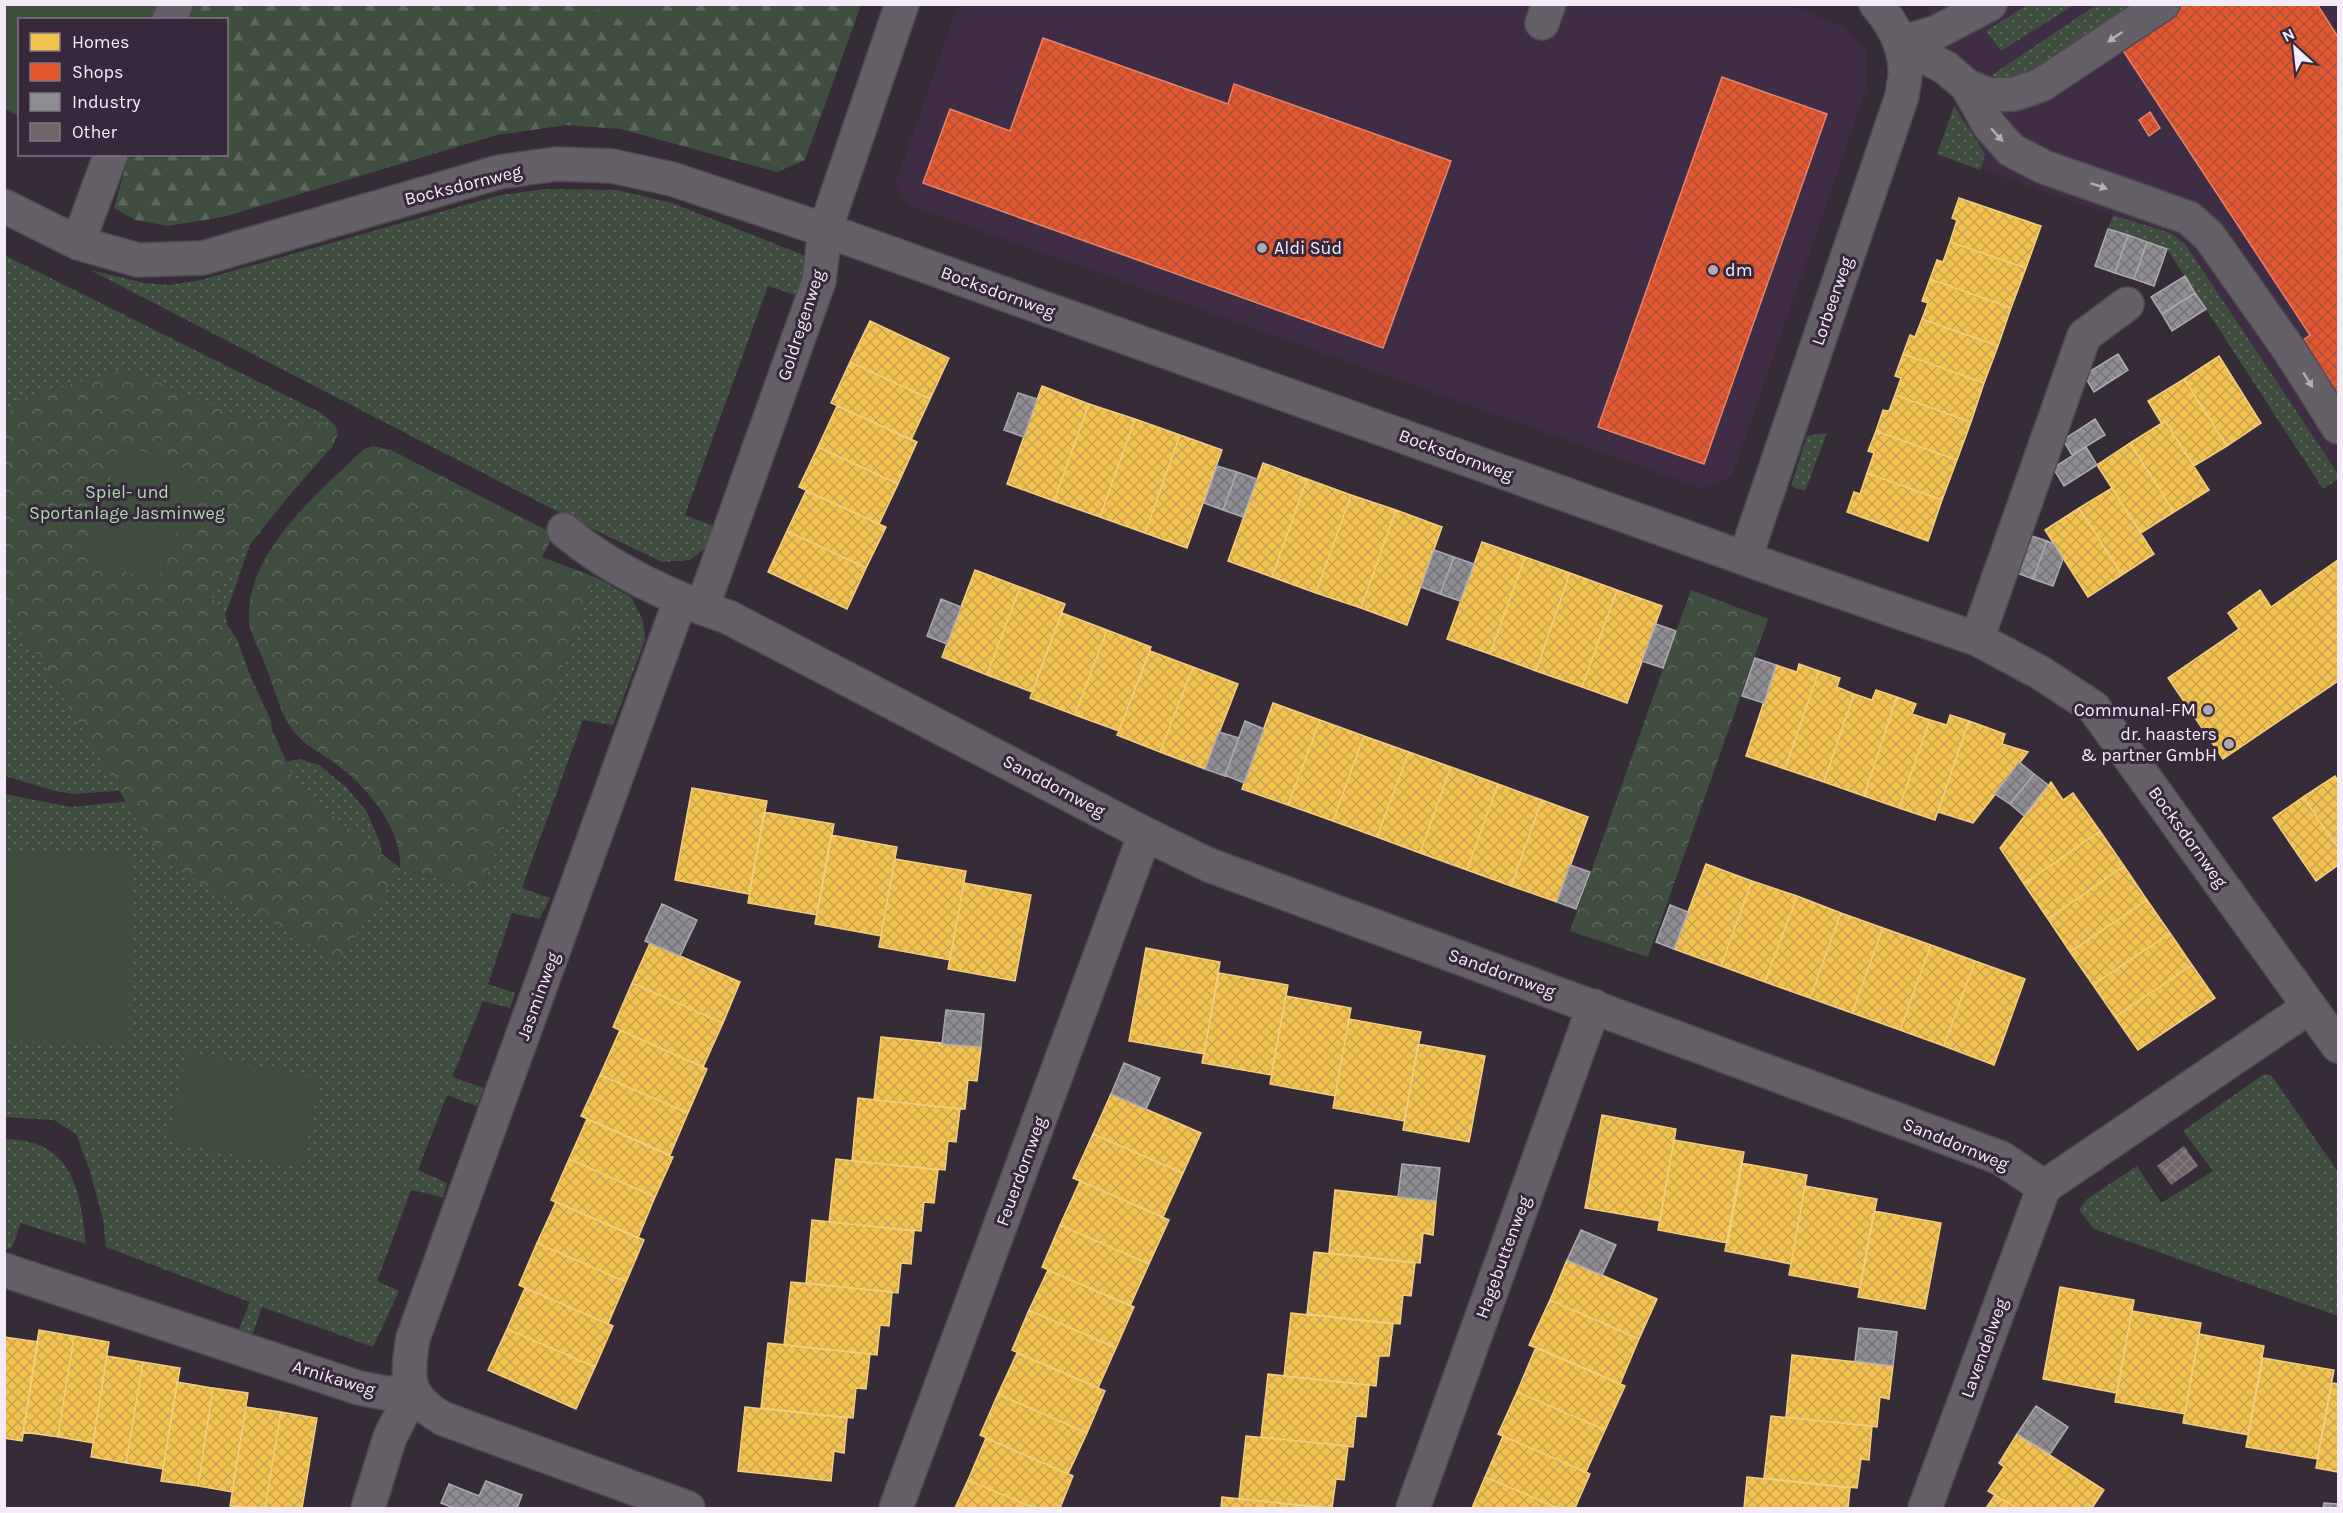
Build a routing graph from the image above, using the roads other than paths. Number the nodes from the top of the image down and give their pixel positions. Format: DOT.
graph roads {
  1 [pos="176,4"];
  2 [pos="902,4"];
  3 [pos="1876,4"];
  4 [pos="1990,4"];
  5 [pos="2163,4"];
  6 [pos="170,18"];
  7 [pos="1900,43"];
  8 [pos="1967,86"];
  9 [pos="110,156"];
  10 [pos="4,206"];
  11 [pos="825,230"];
  12 [pos="78,243"];
  13 [pos="2127,304"];
  14 [pos="2263,315"];
  15 [pos="2302,341"];
  16 [pos="2338,427"];
  17 [pos="564,530"];
  18 [pos="1745,558"];
  19 [pos="691,604"];
  20 [pos="1977,639"];
  21 [pos="1145,834"];
  22 [pos="1594,1006"];
  23 [pos="2309,1007"];
  24 [pos="2338,1046"];
  25 [pos="2044,1187"];
  26 [pos="4,1270"];
  27 [pos="413,1392"];
  28 [pos="368,1509"];
  29 [pos="688,1509"];
  30 [pos="896,1509"];
  31 [pos="1413,1509"];
  32 [pos="1925,1509"];
  1 -- 6 [label="street"];
  2 -- 11 [label="street, Goldregenweg"];
  3 -- 7 [label="street, Lorbeerweg"];
  4 -- 7 [label="street"];
  5 -- 8 [label="street, one-way"];
  7 -- 8 [label="street"];
  7 -- 18 [label="street, Lorbeerweg"];
  8 -- 14 [label="street, one-way"];
  9 -- 12 [label="street"];
  10 -- 12 [label="street, Bocksdornweg"];
  11 -- 12 [label="street, Bocksdornweg"];
  11 -- 18 [label="street, Bocksdornweg"];
  11 -- 19 [label="street, Goldregenweg"];
  13 -- 20 [label="street"];
  14 -- 15 [label="street"];
  14 -- 16 [label="street, one-way"];
  17 -- 19 [label="street, Sanddornweg"];
  18 -- 20 [label="street, Bocksdornweg"];
  19 -- 21 [label="street, Sanddornweg"];
  19 -- 27 [label="street, Jasminweg"];
  20 -- 23 [label="street, Bocksdornweg"];
  21 -- 22 [label="street, Sanddornweg"];
  21 -- 30 [label="street, Feuerdornweg"];
  22 -- 25 [label="street, Sanddornweg"];
  22 -- 31 [label="street, Hagebuttenweg"];
  23 -- 24 [label="street, Bocksdornweg"];
  23 -- 25 [label="street"];
  25 -- 32 [label="street, Lavendelweg"];
  26 -- 27 [label="street, Arnikaweg"];
  27 -- 28 [label="street"];
  27 -- 29 [label="street"];
}
